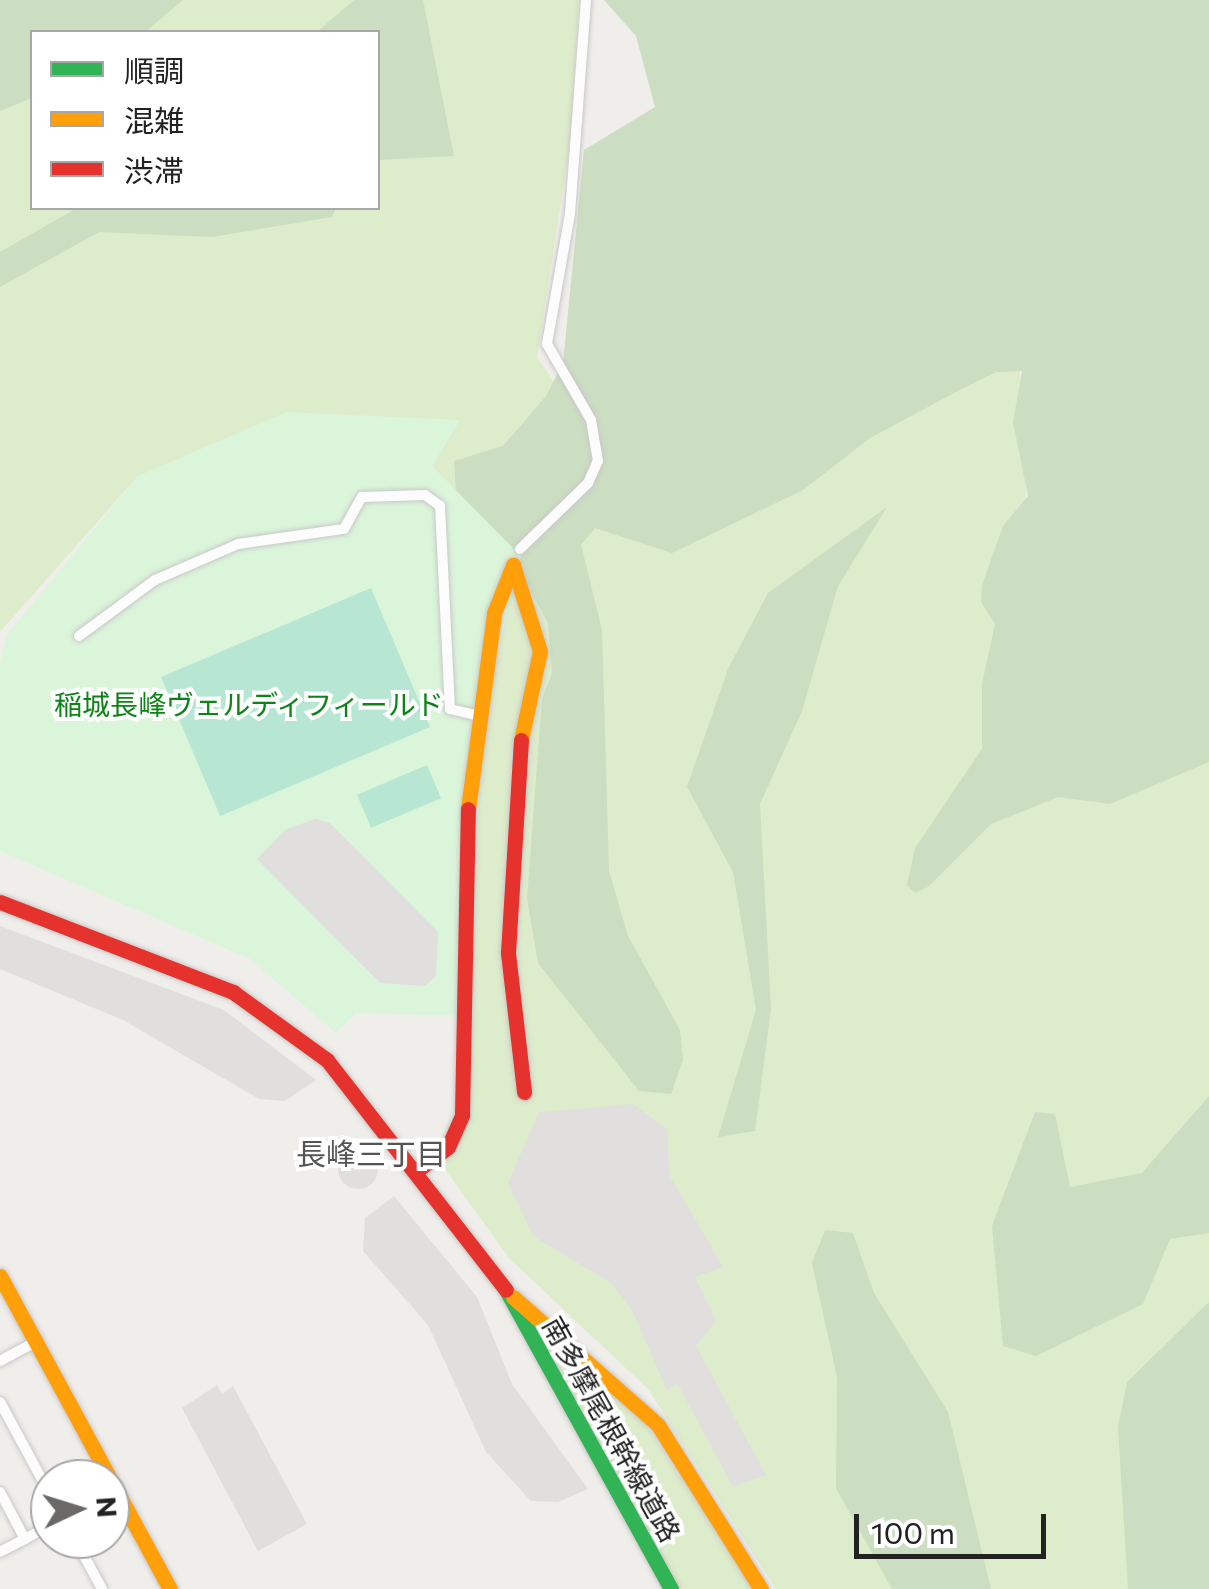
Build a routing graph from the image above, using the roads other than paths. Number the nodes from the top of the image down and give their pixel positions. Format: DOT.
graph roads {
  1 [pos="586,0"];
  2 [pos="520,550"];
  3 [pos="79,636"];
  4 [pos="476,714"];
  5 [pos="0,902"];
  6 [pos="524,1092"];
  7 [pos="416,1172"];
  8 [pos="0,1276"];
  9 [pos="509,1294"];
  10 [pos="37,1341"];
  11 [pos="0,1361"];
  12 [pos="0,1402"];
  13 [pos="31,1459"];
  14 [pos="0,1492"];
  15 [pos="30,1536"];
  16 [pos="25,1539"];
  17 [pos="0,1552"];
  18 [pos="85,1559"];
  19 [pos="102,1589"];
  20 [pos="170,1589"];
  21 [pos="672,1589"];
  22 [pos="761,1589"];
  1 -- 2 [label="street"];
  3 -- 4 [label="street"];
  4 -- 6 [label="street"];
  4 -- 7 [label="street"];
  5 -- 7 [label="street, 南多摩尾根幹線道路"];
  7 -- 9 [label="street, 南多摩尾根幹線道路"];
  8 -- 10 [label="street"];
  9 -- 21 [label="street, 南多摩尾根幹線道路"];
  9 -- 22 [label="street, 南多摩尾根幹線道路"];
  10 -- 11 [label="street"];
  10 -- 20 [label="street"];
  12 -- 13 [label="street"];
  14 -- 16 [label="street"];
  15 -- 16 [label="street"];
  16 -- 17 [label="street"];
  18 -- 19 [label="street"];
}
